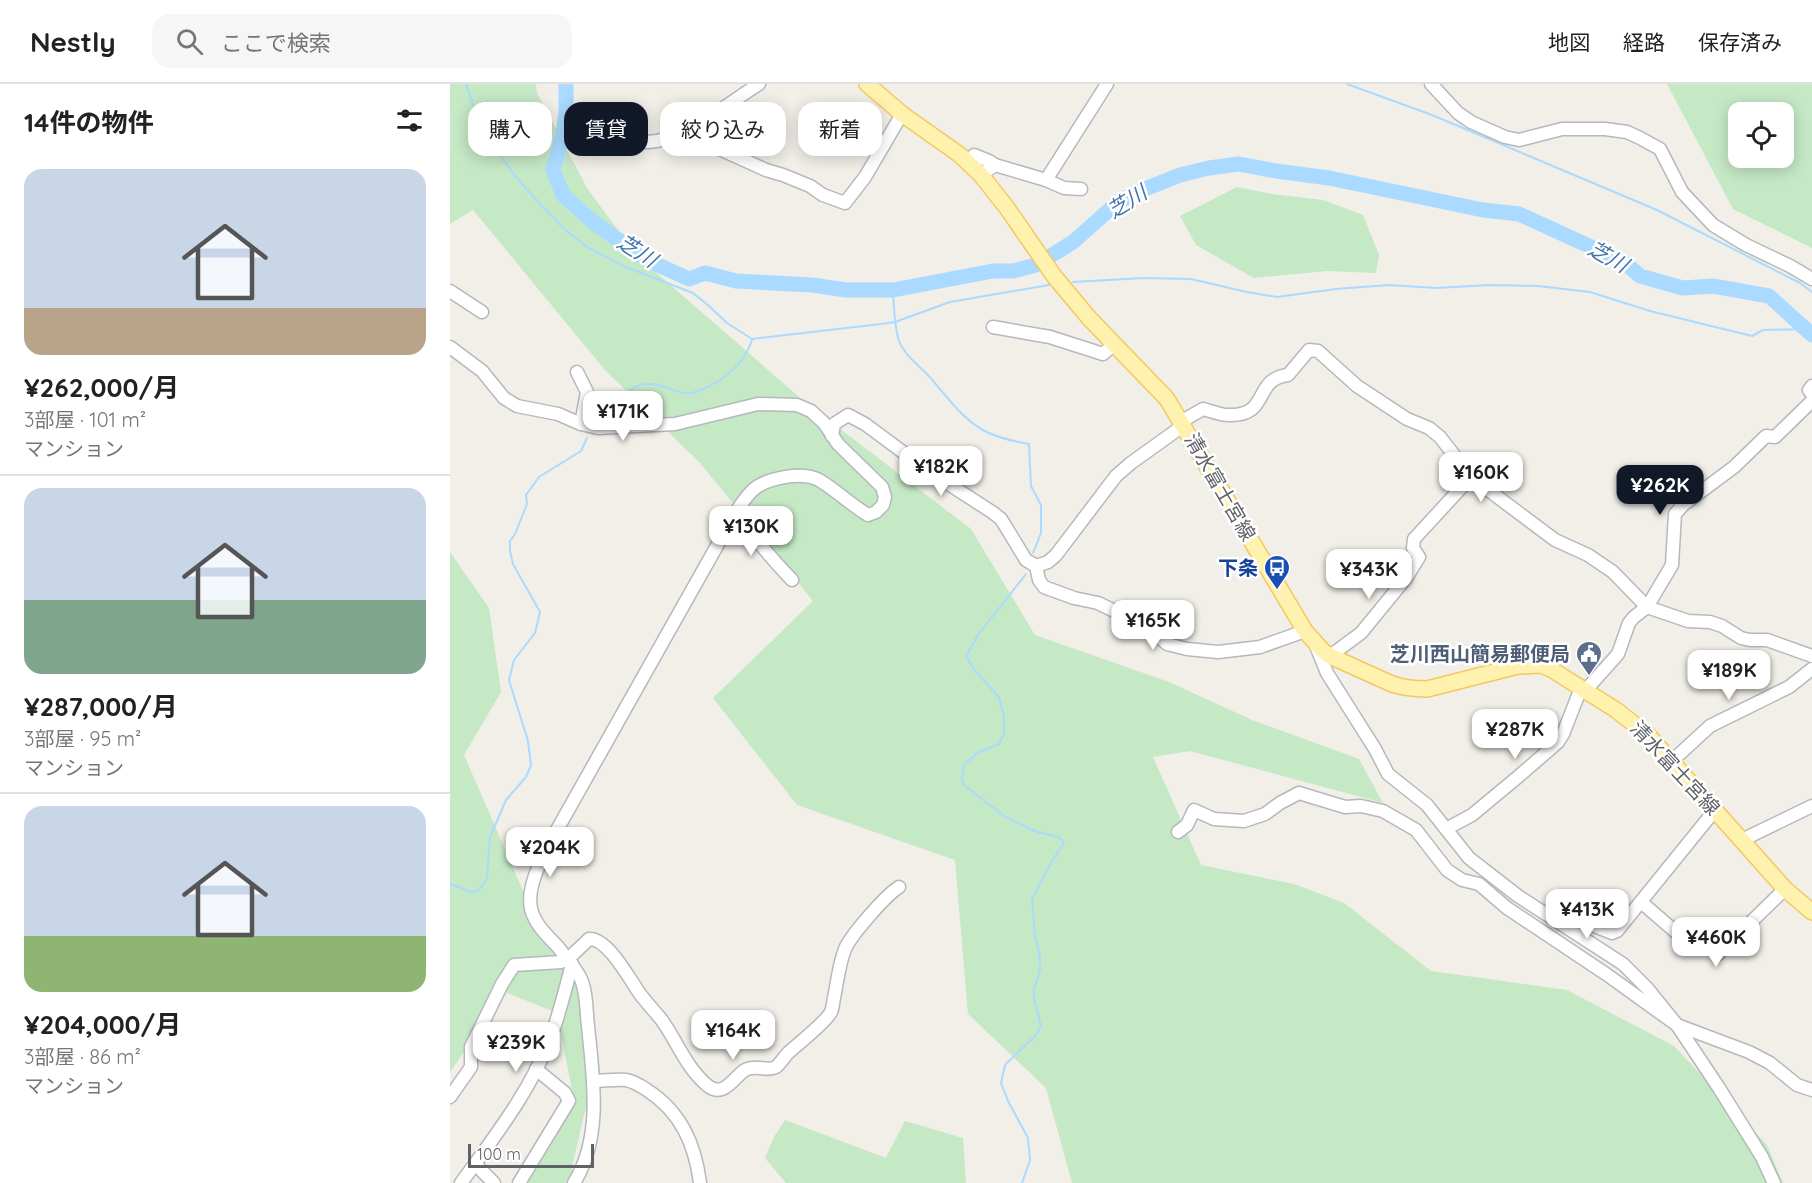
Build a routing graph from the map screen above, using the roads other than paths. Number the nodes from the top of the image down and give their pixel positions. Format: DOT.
graph roads {
  1 [pos="759,84"];
  2 [pos="867,84"];
  3 [pos="1107,84"];
  4 [pos="1431,84"];
  5 [pos="731,102"];
  6 [pos="902,114"];
  7 [pos="975,155"];
  8 [pos="735,156"];
  9 [pos="995,165"];
  10 [pos="981,175"];
  11 [pos="1046,180"];
  12 [pos="1081,189"];
  13 [pos="1812,279"];
  14 [pos="450,291"];
  15 [pos="482,312"];
  16 [pos="993,327"];
  17 [pos="1114,344"];
  18 [pos="450,347"];
  19 [pos="577,372"];
  20 [pos="1812,386"];
  21 [pos="1812,394"];
  22 [pos="1812,401"];
  23 [pos="1183,423"];
  24 [pos="581,424"];
  25 [pos="832,436"];
  26 [pos="1471,477"];
  27 [pos="736,512"];
  28 [pos="1036,566"];
  29 [pos="792,580"];
  30 [pos="1647,607"];
  31 [pos="1310,637"];
  32 [pos="1330,656"];
  33 [pos="1812,656"];
  34 [pos="1812,669"];
  35 [pos="1583,689"];
  36 [pos="1672,760"];
  37 [pos="1812,806"];
  38 [pos="1715,810"];
  39 [pos="1446,830"];
  40 [pos="1178,832"];
  41 [pos="1742,840"];
  42 [pos="898,887"];
  43 [pos="1785,889"];
  44 [pos="1525,900"];
  45 [pos="1641,902"];
  46 [pos="1812,912"];
  47 [pos="570,961"];
  48 [pos="1677,1025"];
  49 [pos="536,1070"];
  50 [pos="593,1081"];
  51 [pos="1812,1090"];
  52 [pos="450,1097"];
  53 [pos="475,1164"];
  54 [pos="461,1183"];
  55 [pos="494,1183"];
  56 [pos="519,1183"];
  57 [pos="574,1183"];
  58 [pos="700,1183"];
  59 [pos="1774,1183"];
  1 -- 5 [label="street"];
  2 -- 6 [label="main road, 清水富士宮線"];
  3 -- 11 [label="street"];
  4 -- 13 [label="street"];
  6 -- 8 [label="street"];
  6 -- 10 [label="main road, 清水富士宮線"];
  7 -- 9 [label="street"];
  9 -- 10 [label="street"];
  9 -- 11 [label="street"];
  10 -- 17 [label="main road, 清水富士宮線"];
  11 -- 12 [label="street"];
  14 -- 15 [label="street"];
  16 -- 17 [label="street"];
  17 -- 23 [label="main road, 清水富士宮線"];
  18 -- 24 [label="street"];
  19 -- 24 [label="street"];
  20 -- 21 [label="street"];
  22 -- 30 [label="street"];
  23 -- 26 [label="street"];
  23 -- 28 [label="street"];
  23 -- 31 [label="main road, 清水富士宮線"];
  24 -- 25 [label="street"];
  25 -- 27 [label="street"];
  25 -- 28 [label="street"];
  26 -- 30 [label="street"];
  26 -- 32 [label="street"];
  27 -- 29 [label="street"];
  27 -- 47 [label="street"];
  28 -- 31 [label="street"];
  30 -- 33 [label="street"];
  30 -- 35 [label="street"];
  31 -- 32 [label="main road, 清水富士宮線"];
  31 -- 39 [label="street"];
  32 -- 35 [label="main road, 清水富士宮線"];
  34 -- 36 [label="street"];
  35 -- 36 [label="main road, 清水富士宮線"];
  35 -- 39 [label="street"];
  36 -- 38 [label="main road, 清水富士宮線"];
  37 -- 41 [label="street"];
  38 -- 41 [label="main road, 清水富士宮線"];
  38 -- 45 [label="street"];
  39 -- 44 [label="street"];
  40 -- 48 [label="street"];
  41 -- 43 [label="main road, 清水富士宮線"];
  42 -- 47 [label="street"];
  43 -- 45 [label="street"];
  43 -- 46 [label="main road, 清水富士宮線"];
  44 -- 45 [label="street"];
  44 -- 48 [label="street"];
  47 -- 49 [label="street"];
  47 -- 50 [label="street"];
  47 -- 52 [label="street"];
  48 -- 51 [label="street"];
  48 -- 59 [label="street"];
  49 -- 53 [label="street"];
  49 -- 56 [label="street"];
  50 -- 57 [label="street"];
  50 -- 58 [label="street"];
  53 -- 54 [label="street"];
  53 -- 55 [label="street"];
}
